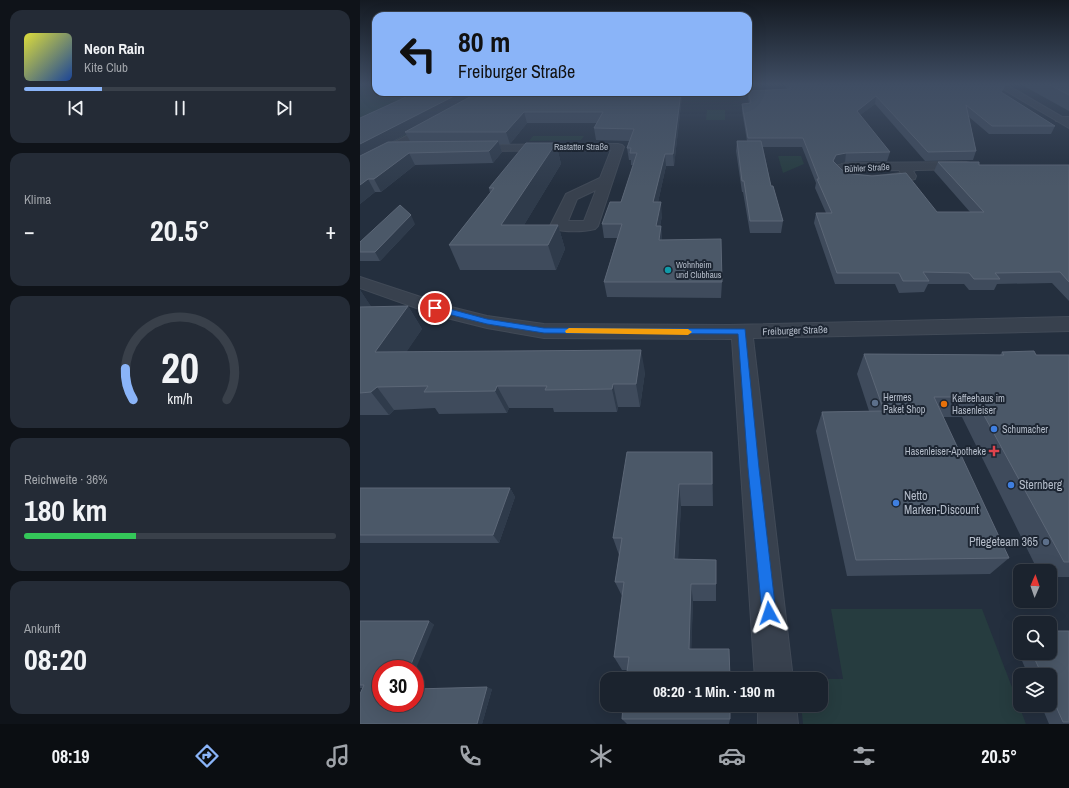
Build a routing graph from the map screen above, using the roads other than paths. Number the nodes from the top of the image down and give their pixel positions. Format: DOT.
graph roads {
  1 [pos="443,119"];
  2 [pos="1059,119"];
  3 [pos="1069,119"];
  4 [pos="1069,125"];
  5 [pos="461,148"];
  6 [pos="390,149"];
  7 [pos="413,149"];
  8 [pos="360,166"];
  9 [pos="916,166"];
  10 [pos="978,166"];
  11 [pos="607,180"];
  12 [pos="360,282"];
  13 [pos="1069,324"];
  14 [pos="742,331"];
  15 [pos="773,672"];
  16 [pos="777,712"];
  17 [pos="778,724"];
  1 -- 6 [label="street"];
  2 -- 3 [label="street"];
  2 -- 4 [label="street"];
  5 -- 11 [label="street, Rastatter Straße"];
  6 -- 7 [label="street"];
  6 -- 8 [label="street"];
  9 -- 9 [label="street, Bühler Straße"];
  9 -- 10 [label="street, Bühler Straße"];
  12 -- 14 [label="street, Freiburger Straße"];
  13 -- 14 [label="street, Freiburger Straße"];
  14 -- 15 [label="street"];
  16 -- 17 [label="street"];
}
